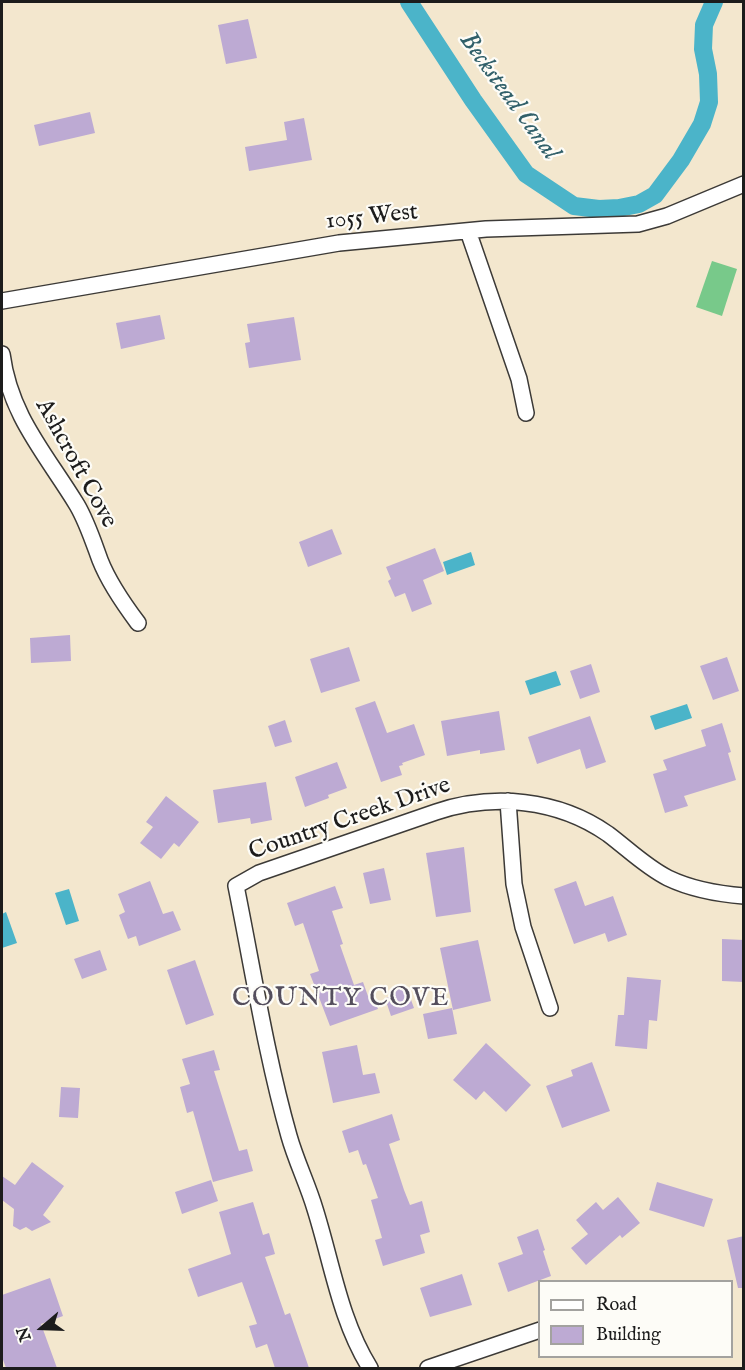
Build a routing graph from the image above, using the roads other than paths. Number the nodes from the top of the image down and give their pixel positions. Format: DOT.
graph roads {
  1 [pos="744,184"];
  2 [pos="468,231"];
  3 [pos="2,301"];
  4 [pos="2,354"];
  5 [pos="526,414"];
  6 [pos="138,623"];
  7 [pos="508,801"];
  8 [pos="744,896"];
  9 [pos="550,1008"];
  10 [pos="538,1331"];
  11 [pos="370,1368"];
  12 [pos="428,1368"];
  1 -- 2 [label="street, 1055 West"];
  2 -- 3 [label="street, 1055 West"];
  2 -- 5 [label="street"];
  4 -- 6 [label="street, Ashcroft Cove"];
  7 -- 8 [label="street, Country Creek Drive"];
  7 -- 9 [label="street"];
  7 -- 11 [label="street, Country Creek Drive"];
  10 -- 12 [label="street"];
}
